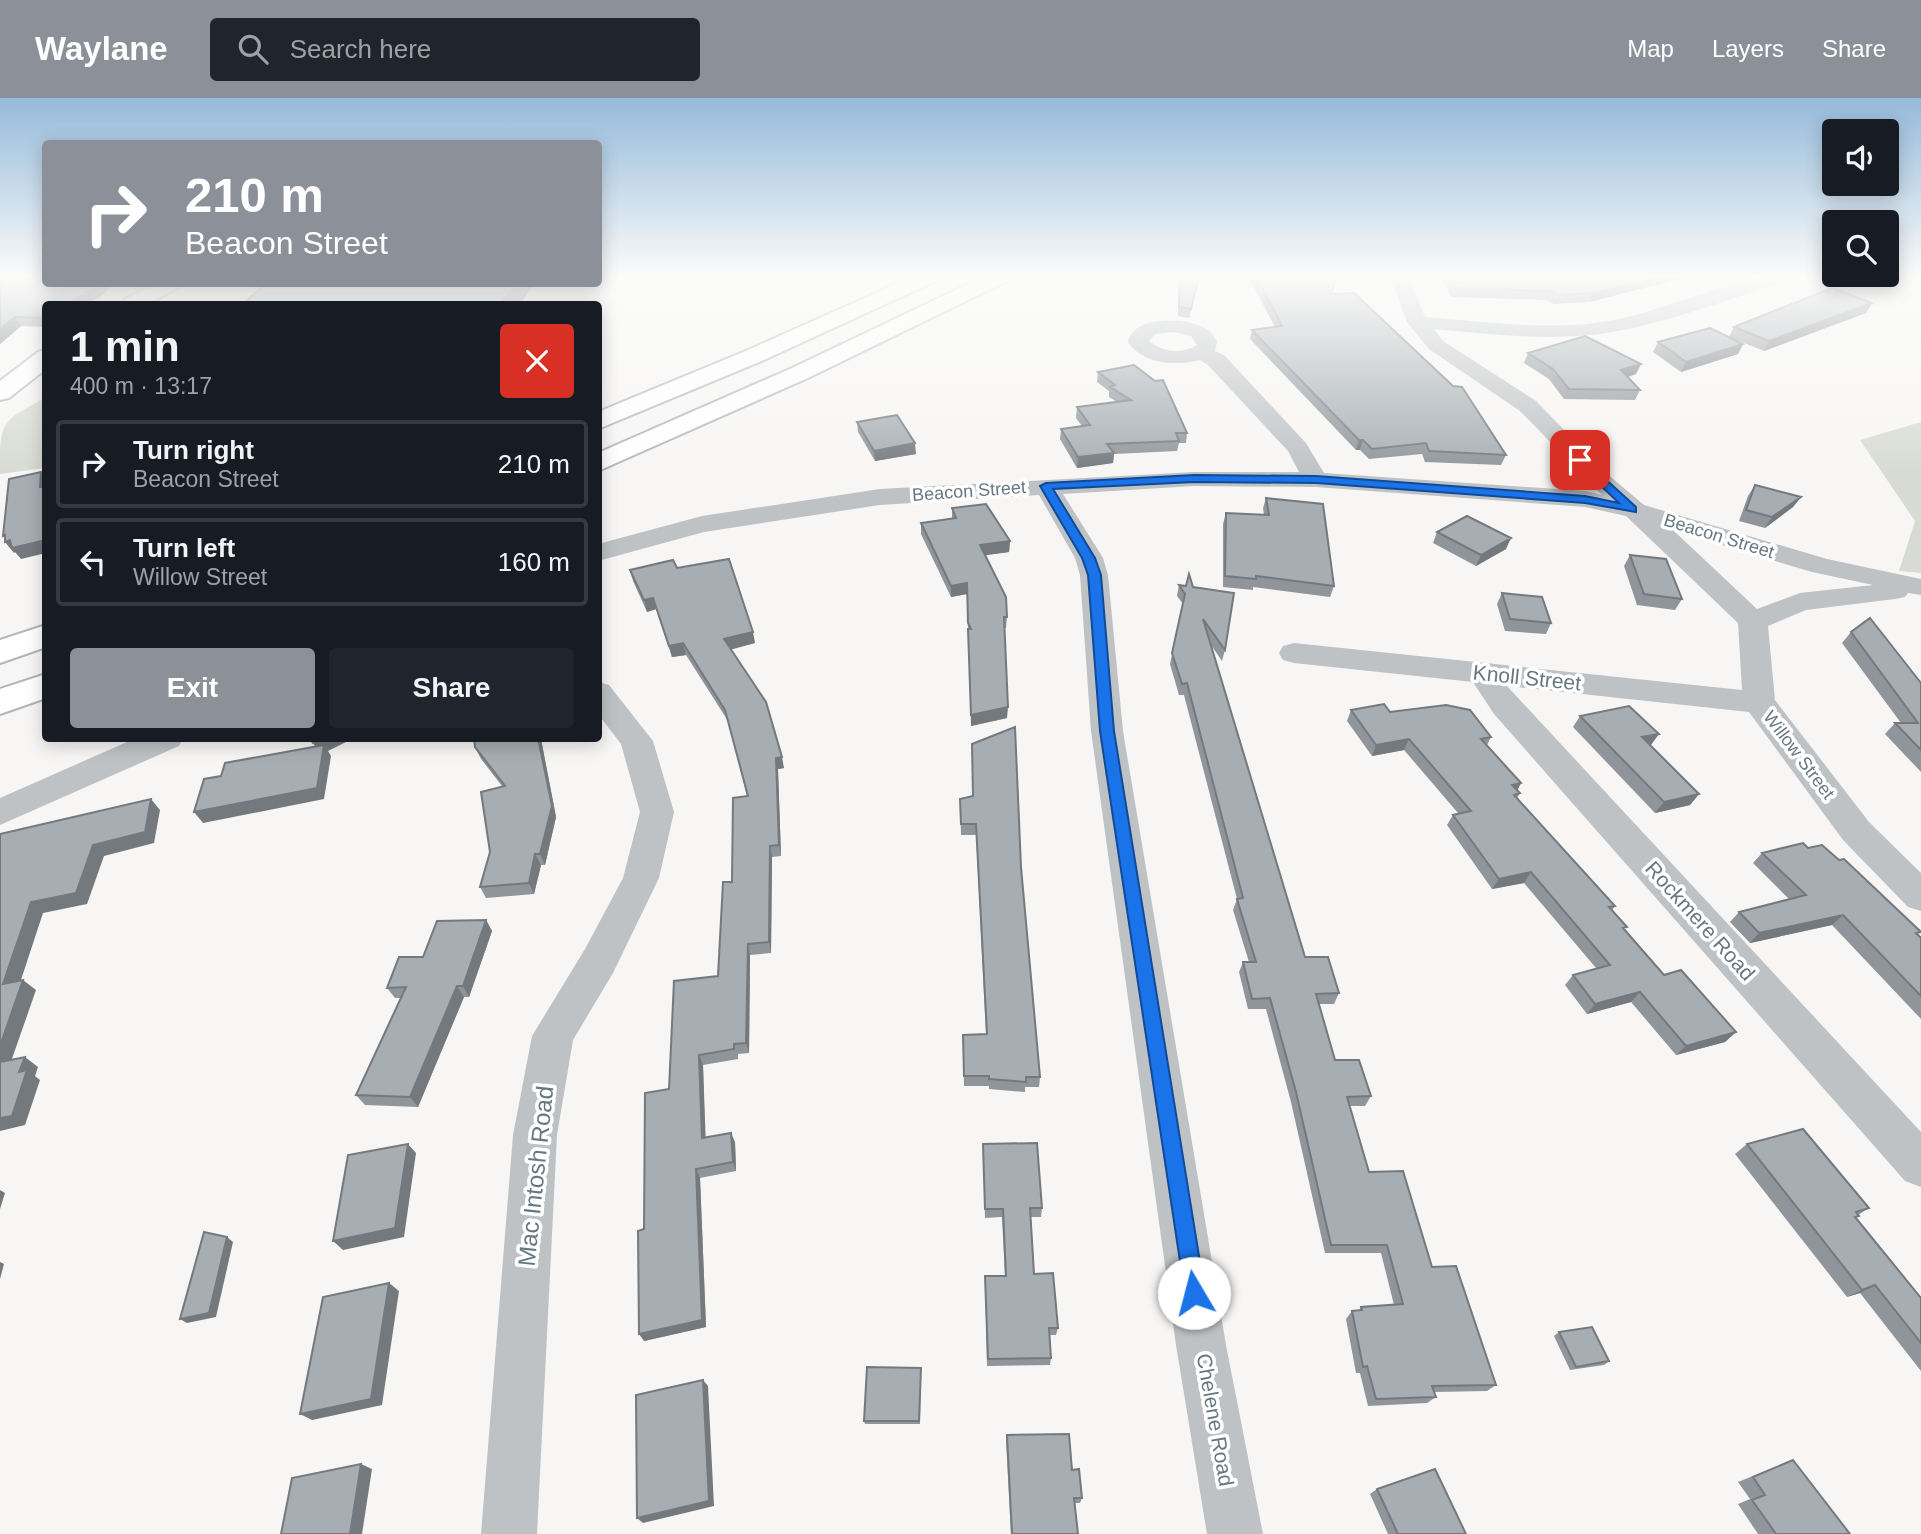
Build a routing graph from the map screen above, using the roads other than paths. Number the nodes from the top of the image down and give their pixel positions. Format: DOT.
graph roads {
  1 [pos="783,343"];
  2 [pos="862,343"];
  3 [pos="1434,343"];
  4 [pos="1202,352"];
  5 [pos="42,360"];
  6 [pos="0,393"];
  7 [pos="602,419"];
  8 [pos="602,461"];
  9 [pos="1316,480"];
  10 [pos="1046,486"];
  11 [pos="1632,510"];
  12 [pos="602,552"];
  13 [pos="1920,587"];
  14 [pos="1753,621"];
  15 [pos="42,636"];
  16 [pos="0,652"];
  17 [pos="1294,653"];
  18 [pos="1483,674"];
  19 [pos="42,686"];
  20 [pos="602,697"];
  21 [pos="0,702"];
  22 [pos="1759,702"];
  23 [pos="158,742"];
  24 [pos="0,812"];
  25 [pos="1921,896"];
  26 [pos="1921,1165"];
  27 [pos="509,1534"];
  28 [pos="1235,1534"];
  1 -- 7 [label="main road"];
  2 -- 8 [label="main road"];
  3 -- 11 [label="street"];
  4 -- 9 [label="street"];
  5 -- 6 [label="main road"];
  9 -- 10 [label="street, Beacon Street"];
  9 -- 11 [label="street, Beacon Street"];
  10 -- 12 [label="street, Beacon Street"];
  10 -- 28 [label="street, Chelene Road"];
  11 -- 13 [label="street, Beacon Street"];
  11 -- 14 [label="street"];
  13 -- 14 [label="street"];
  14 -- 22 [label="street, Willow Street"];
  15 -- 16 [label="main road"];
  17 -- 18 [label="street, Knoll Street"];
  18 -- 22 [label="street, Knoll Street"];
  18 -- 26 [label="street, Rockmere Road"];
  19 -- 21 [label="main road"];
  20 -- 27 [label="street, Mac Intosh Road"];
  22 -- 25 [label="street, Willow Street"];
  23 -- 24 [label="street"];
}
